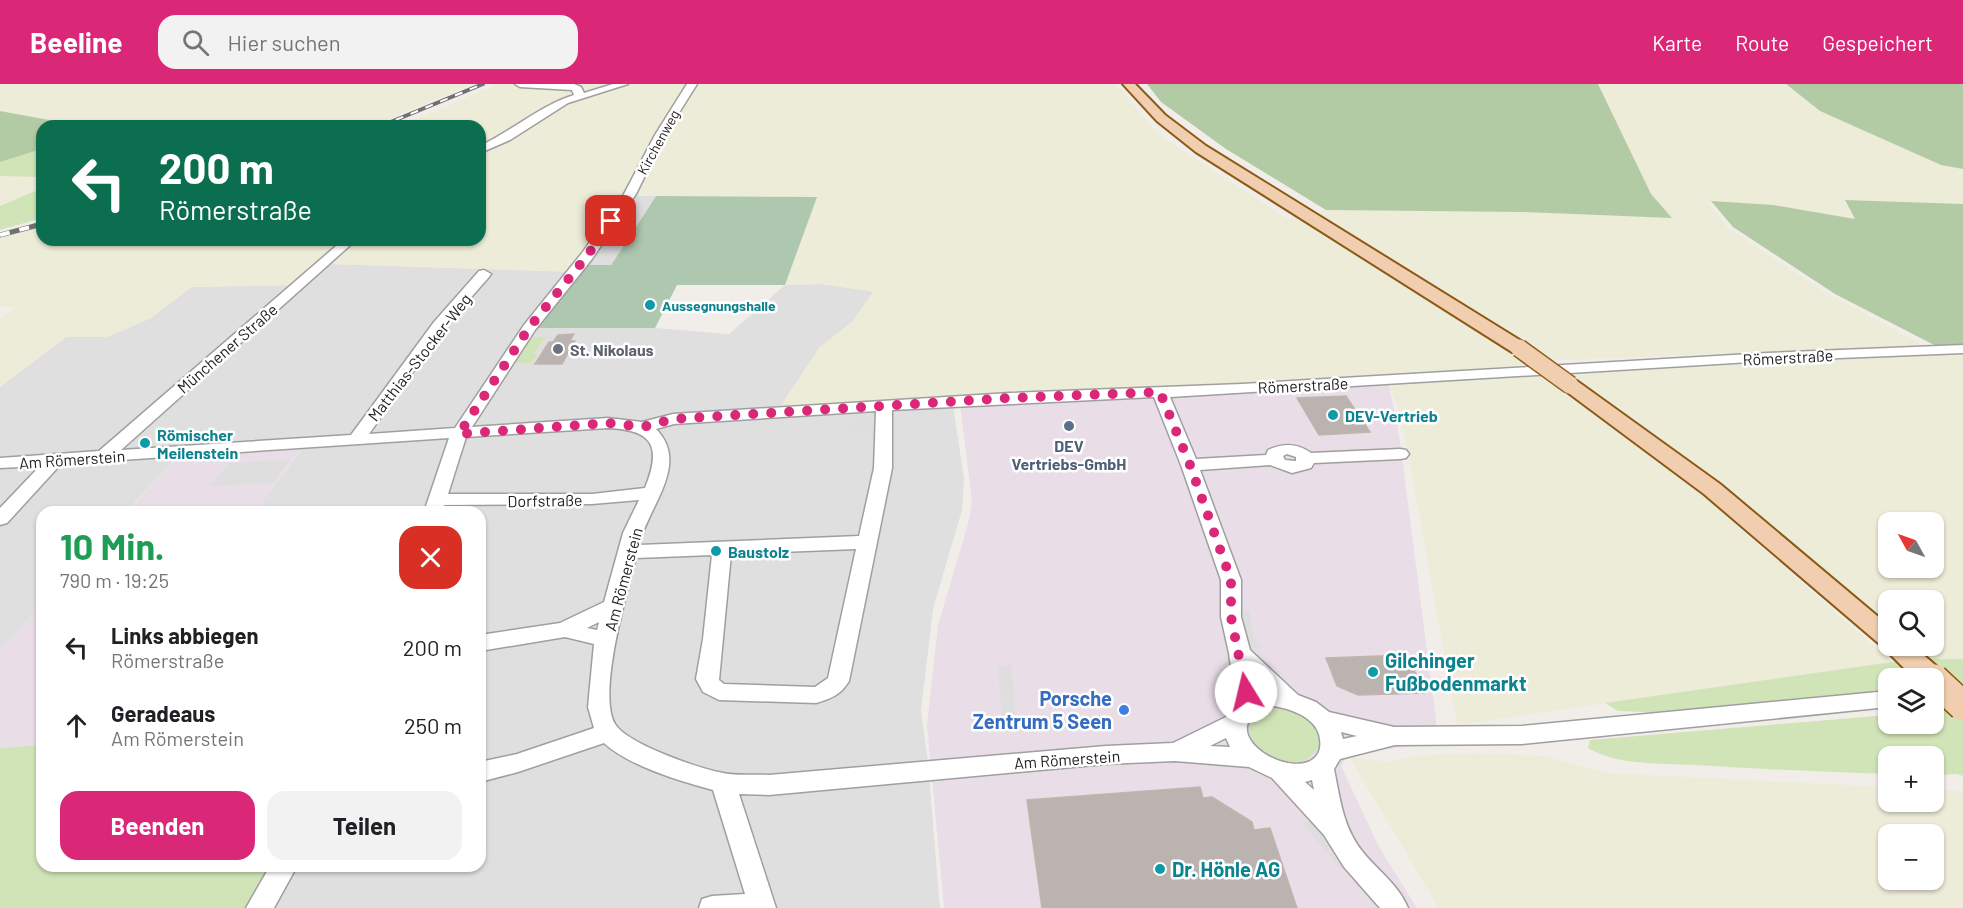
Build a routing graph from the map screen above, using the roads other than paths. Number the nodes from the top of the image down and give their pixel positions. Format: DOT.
graph roads {
  1 [pos="520,84"];
  2 [pos="623,84"];
  3 [pos="692,84"];
  4 [pos="1129,84"];
  5 [pos="582,95"];
  6 [pos="486,147"];
  7 [pos="343,246"];
  8 [pos="484,274"];
  9 [pos="1963,349"];
  10 [pos="1160,392"];
  11 [pos="884,407"];
  12 [pos="643,427"];
  13 [pos="459,434"];
  14 [pos="355,441"];
  15 [pos="1400,454"];
  16 [pos="104,457"];
  17 [pos="55,460"];
  18 [pos="0,464"];
  19 [pos="1190,465"];
  20 [pos="651,493"];
  21 [pos="436,506"];
  22 [pos="0,519"];
  23 [pos="869,542"];
  24 [pos="722,548"];
  25 [pos="628,552"];
  26 [pos="614,606"];
  27 [pos="565,630"];
  28 [pos="1878,630"];
  29 [pos="607,640"];
  30 [pos="486,643"];
  31 [pos="1240,653"];
  32 [pos="1918,666"];
  33 [pos="1963,692"];
  34 [pos="1944,694"];
  35 [pos="1290,700"];
  36 [pos="1878,700"];
  37 [pos="1963,706"];
  38 [pos="1241,714"];
  39 [pos="1323,719"];
  40 [pos="608,732"];
  41 [pos="1395,736"];
  42 [pos="1175,752"];
  43 [pos="1250,758"];
  44 [pos="1327,758"];
  45 [pos="486,771"];
  46 [pos="1282,772"];
  47 [pos="723,783"];
  48 [pos="1333,827"];
  49 [pos="280,872"];
  50 [pos="763,906"];
  51 [pos="259,908"];
  52 [pos="712,908"];
  53 [pos="1395,908"];
  1 -- 5 [label="street"];
  2 -- 5 [label="street"];
  3 -- 13 [label="street, Kirchenweg"];
  4 -- 28 [label="main road, bridge"];
  5 -- 6 [label="street"];
  7 -- 16 [label="street, Münchener Straße"];
  8 -- 14 [label="street, Matthias-Stocker-Weg"];
  9 -- 10 [label="street, Römerstraße"];
  10 -- 11 [label="street, Römerstraße"];
  10 -- 19 [label="street"];
  11 -- 12 [label="street, Römerstraße"];
  11 -- 23 [label="street"];
  12 -- 13 [label="street, Am Römerstein"];
  12 -- 20 [label="street, Am Römerstein"];
  13 -- 14 [label="street, Am Römerstein"];
  13 -- 21 [label="street, Dorfstraße"];
  14 -- 16 [label="street, Am Römerstein"];
  15 -- 19 [label="street"];
  16 -- 17 [label="street, Am Römerstein"];
  17 -- 18 [label="street, Am Römerstein"];
  17 -- 22 [label="street"];
  19 -- 31 [label="street"];
  20 -- 21 [label="street, Dorfstraße"];
  20 -- 25 [label="street, Am Römerstein"];
  23 -- 24 [label="street"];
  23 -- 24 [label="street"];
  24 -- 25 [label="street"];
  25 -- 26 [label="street, Am Römerstein"];
  26 -- 27 [label="street"];
  26 -- 29 [label="street, Am Römerstein"];
  27 -- 29 [label="street"];
  27 -- 30 [label="street"];
  29 -- 40 [label="street, Am Römerstein"];
  31 -- 35 [label="street"];
  31 -- 38 [label="street"];
  32 -- 37 [label="main road, bridge"];
  33 -- 34 [label="street"];
  35 -- 38 [label="street, Am Römerstein"];
  35 -- 39 [label="street, Am Römerstein"];
  36 -- 41 [label="street, Am Römerstein"];
  38 -- 42 [label="street, Am Römerstein"];
  38 -- 43 [label="street"];
  39 -- 41 [label="street, Am Römerstein"];
  39 -- 44 [label="street"];
  40 -- 45 [label="street"];
  40 -- 47 [label="street, Am Römerstein"];
  41 -- 44 [label="street, Am Römerstein"];
  42 -- 43 [label="street, Am Römerstein"];
  42 -- 47 [label="street, Am Römerstein"];
  43 -- 46 [label="street, Am Römerstein"];
  44 -- 46 [label="street, Am Römerstein"];
  44 -- 48 [label="street"];
  46 -- 48 [label="street"];
  47 -- 50 [label="street"];
  48 -- 53 [label="street"];
  49 -- 51 [label="street"];
  50 -- 52 [label="street"];
}
